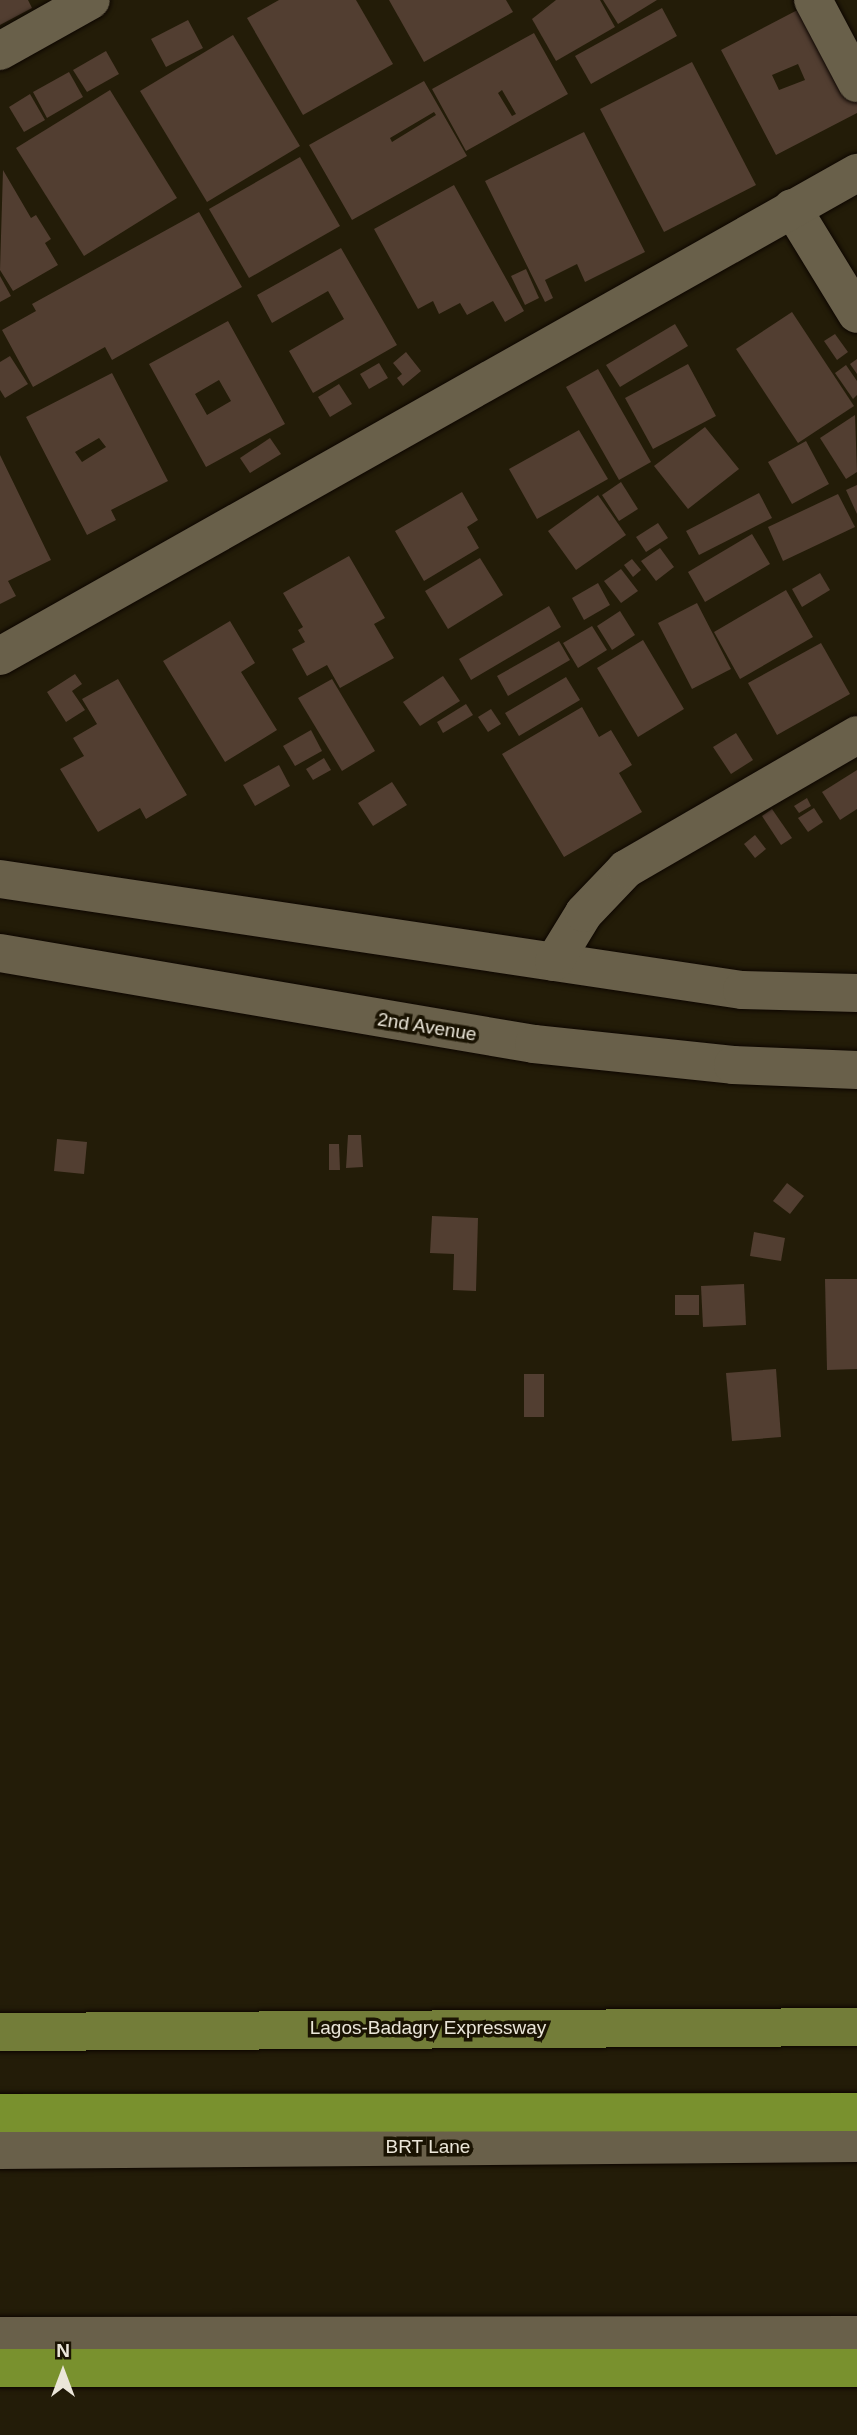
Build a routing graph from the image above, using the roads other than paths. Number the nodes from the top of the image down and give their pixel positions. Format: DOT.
graph roads {
  1 [pos="91,0"];
  2 [pos="813,0"];
  3 [pos="0,51"];
  4 [pos="857,83"];
  5 [pos="857,173"];
  6 [pos="792,208"];
  7 [pos="857,314"];
  8 [pos="0,656"];
  9 [pos="857,735"];
  10 [pos="0,879"];
  11 [pos="0,953"];
  12 [pos="554,962"];
  13 [pos="857,993"];
  14 [pos="857,1070"];
  15 [pos="857,2026"];
  16 [pos="0,2032"];
  17 [pos="857,2112"];
  18 [pos="0,2113"];
  19 [pos="857,2143"];
  20 [pos="0,2150"];
  21 [pos="857,2335"];
  22 [pos="0,2336"];
  23 [pos="0,2368"];
  24 [pos="857,2368"];
  1 -- 3 [label="street"];
  2 -- 4 [label="street"];
  5 -- 6 [label="street"];
  6 -- 7 [label="street"];
  6 -- 8 [label="street"];
  9 -- 12 [label="street"];
  10 -- 12 [label="street"];
  11 -- 14 [label="street, 2nd Avenue"];
  12 -- 13 [label="street"];
  15 -- 16 [label="main road, Lagos-Badagry Expressway"];
  17 -- 18 [label="highway"];
  19 -- 20 [label="street, BRT Lane"];
  21 -- 22 [label="street"];
  23 -- 24 [label="highway"];
}
